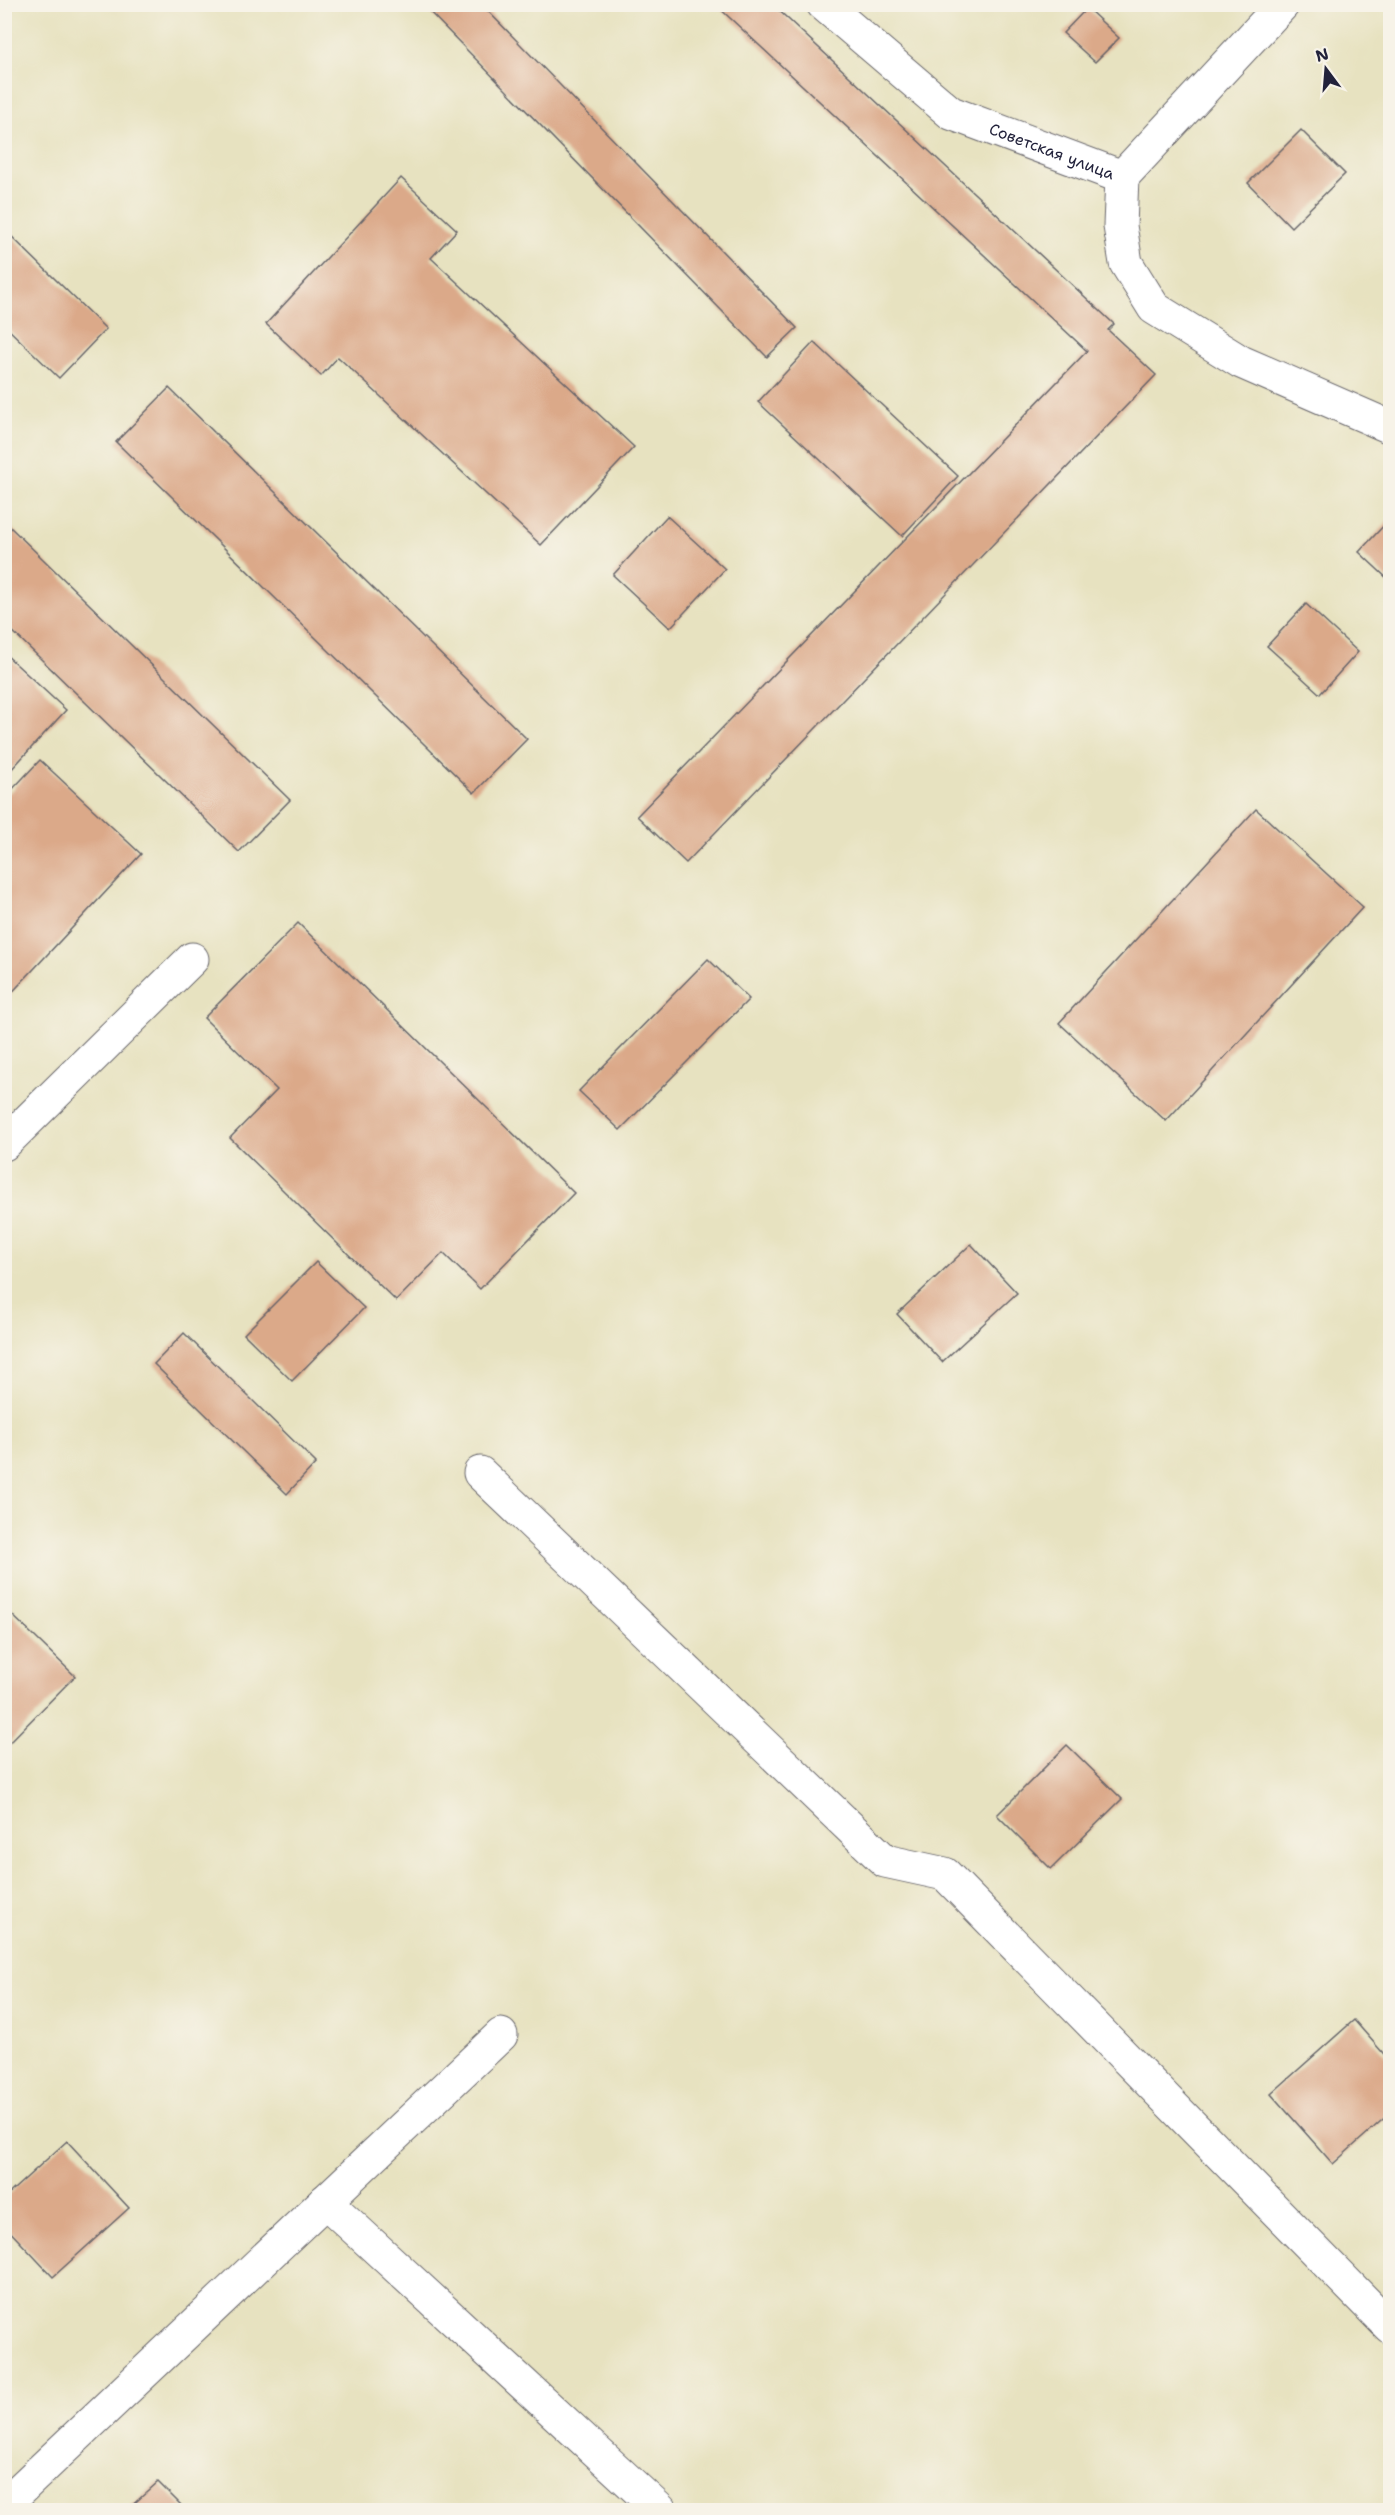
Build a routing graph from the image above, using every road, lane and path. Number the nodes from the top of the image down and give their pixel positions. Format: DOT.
graph roads {
  1 [pos="823,4"];
  2 [pos="1283,4"];
  3 [pos="1122,177"];
  4 [pos="1390,428"];
  5 [pos="192,959"];
  6 [pos="4,1144"];
  7 [pos="480,1473"];
  8 [pos="501,2035"];
  9 [pos="325,2200"];
  10 [pos="1390,2326"];
  11 [pos="4,2505"];
  12 [pos="660,2511"];
  1 -- 3 [label="street, Советская улица"];
  2 -- 3 [label="street, Советская улица"];
  3 -- 4 [label="street"];
  5 -- 6 [label="street"];
  7 -- 10 [label="street"];
  8 -- 9 [label="street"];
  9 -- 11 [label="street"];
  9 -- 12 [label="street"];
}
